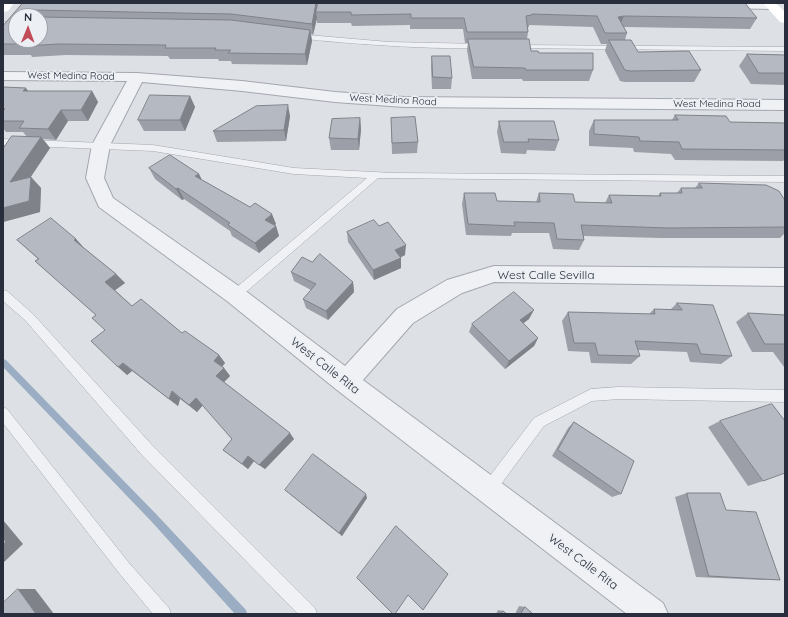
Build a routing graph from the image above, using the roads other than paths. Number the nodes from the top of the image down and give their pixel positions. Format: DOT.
graph roads {
  1 [pos="8,3"];
  2 [pos="702,4"];
  3 [pos="770,4"];
  4 [pos="3,8"];
  5 [pos="785,19"];
  6 [pos="289,35"];
  7 [pos="492,47"];
  8 [pos="508,47"];
  9 [pos="785,49"];
  10 [pos="3,76"];
  11 [pos="137,77"];
  12 [pos="785,104"];
  13 [pos="3,142"];
  14 [pos="101,145"];
  15 [pos="376,175"];
  16 [pos="785,179"];
  17 [pos="785,277"];
  18 [pos="3,294"];
  19 [pos="235,295"];
  20 [pos="346,382"];
  21 [pos="785,396"];
  22 [pos="3,413"];
  23 [pos="488,490"];
  24 [pos="163,614"];
  25 [pos="309,614"];
  26 [pos="652,614"];
  1 -- 4 [label="street"];
  2 -- 3 [label="street"];
  3 -- 5 [label="street"];
  6 -- 7 [label="lane"];
  8 -- 9 [label="lane"];
  10 -- 11 [label="street, West Medina Road"];
  11 -- 12 [label="street, West Medina Road"];
  11 -- 14 [label="street, West Calle Rita"];
  13 -- 14 [label="lane"];
  14 -- 15 [label="lane"];
  14 -- 19 [label="street, West Calle Rita"];
  15 -- 16 [label="lane"];
  15 -- 19 [label="lane"];
  17 -- 20 [label="street, West Calle Sevilla"];
  18 -- 25 [label="lane"];
  19 -- 20 [label="street, West Calle Rita"];
  20 -- 23 [label="street, West Calle Rita"];
  21 -- 23 [label="lane"];
  22 -- 24 [label="lane"];
  23 -- 26 [label="street, West Calle Rita"];
}
